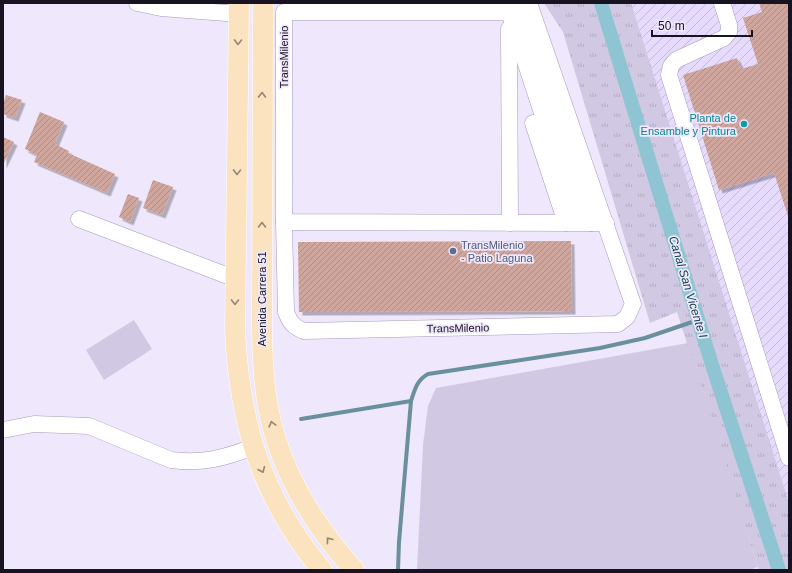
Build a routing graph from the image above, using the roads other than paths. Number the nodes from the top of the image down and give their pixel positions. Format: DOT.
graph roads {
  1 [pos="137,3"];
  2 [pos="262,3"];
  3 [pos="529,3"];
  4 [pos="722,3"];
  5 [pos="511,6"];
  6 [pos="284,7"];
  7 [pos="239,8"];
  8 [pos="509,48"];
  9 [pos="79,219"];
  10 [pos="284,222"];
  11 [pos="510,223"];
  12 [pos="585,223"];
  13 [pos="236,280"];
  14 [pos="3,430"];
  15 [pos="253,447"];
  16 [pos="789,458"];
  17 [pos="322,570"];
  18 [pos="354,570"];
  1 -- 7 [label="lane"];
  18 -- 2 [label="main road, Avenida Carrera 51, one-way"];
  3 -- 12 [label="lane, TransMilenio"];
  4 -- 16 [label="lane"];
  5 -- 6 [label="lane, TransMilenio"];
  5 -- 8 [label="lane, TransMilenio"];
  5 -- 12 [label="lane, TransMilenio"];
  6 -- 10 [label="lane, TransMilenio"];
  7 -- 13 [label="main road, one-way"];
  8 -- 11 [label="lane, TransMilenio"];
  8 -- 12 [label="lane, TransMilenio"];
  9 -- 13 [label="lane"];
  10 -- 11 [label="lane"];
  10 -- 12 [label="lane, TransMilenio"];
  11 -- 12 [label="lane"];
  13 -- 15 [label="main road, one-way"];
  14 -- 15 [label="lane"];
  15 -- 17 [label="main road, one-way"];
}
